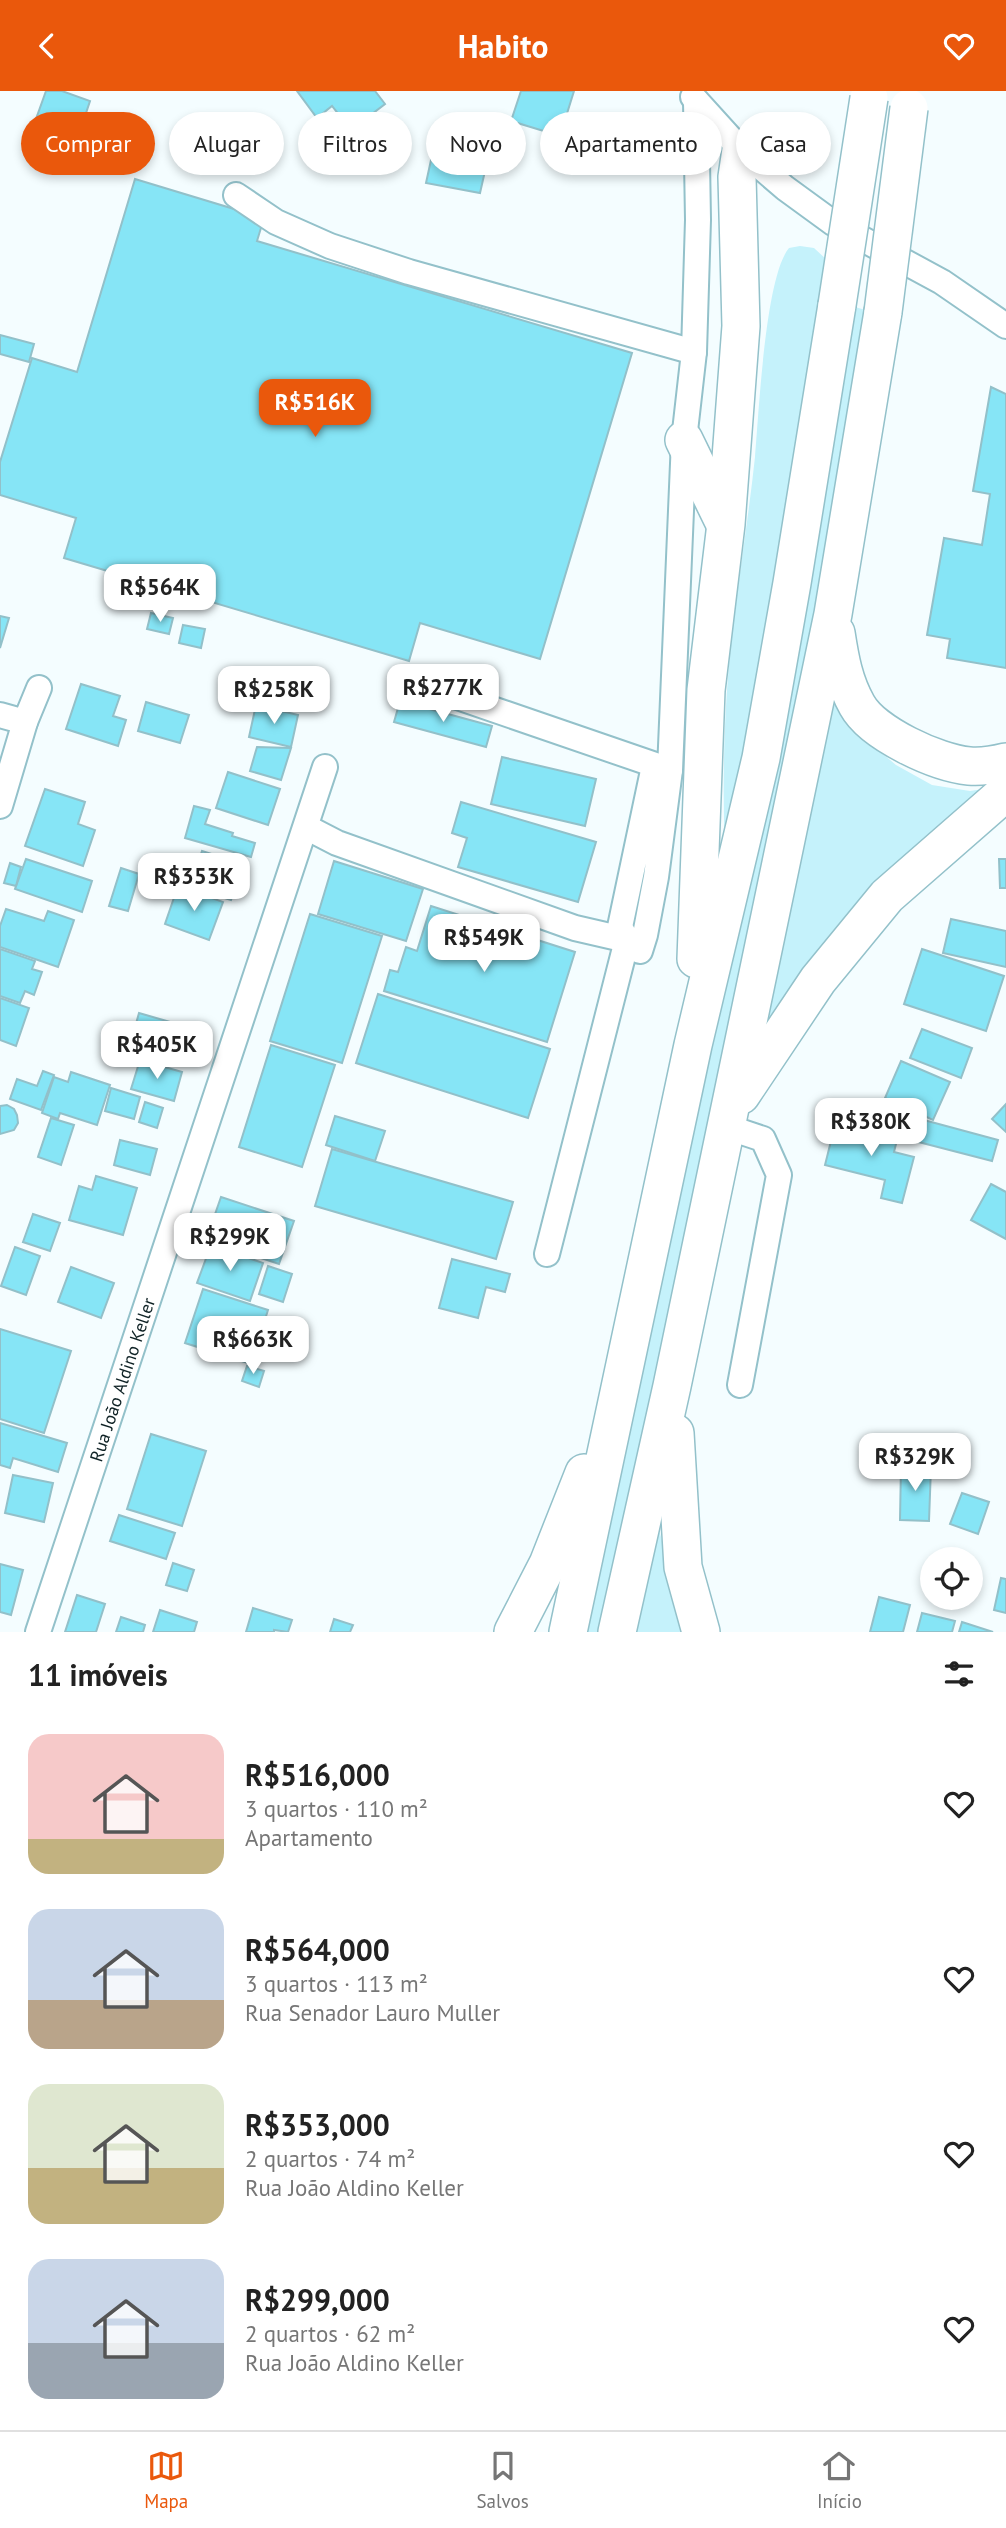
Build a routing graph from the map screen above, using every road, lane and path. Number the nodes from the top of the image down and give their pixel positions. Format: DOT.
graph roads {
  1 [pos="870,95"];
  2 [pos="692,96"];
  3 [pos="910,99"];
  4 [pos="736,145"];
  5 [pos="737,175"];
  6 [pos="770,175"];
  7 [pos="236,195"];
  8 [pos="1006,326"];
  9 [pos="694,352"];
  10 [pos="684,440"];
  11 [pos="726,524"];
  12 [pos="833,614"];
  13 [pos="39,688"];
  14 [pos="437,690"];
  15 [pos="0,715"];
  16 [pos="25,722"];
  17 [pos="1006,762"];
  18 [pos="325,767"];
  19 [pos="662,768"];
  20 [pos="1006,792"];
  21 [pos="0,806"];
  22 [pos="306,827"];
  23 [pos="631,934"];
  24 [pos="693,1045"];
  25 [pos="728,1119"];
  26 [pos="547,1254"];
  27 [pos="620,1381"];
  28 [pos="740,1385"];
  29 [pos="672,1386"];
  30 [pos="38,1632"];
  31 [pos="513,1632"];
  32 [pos="568,1632"];
  33 [pos="617,1632"];
  34 [pos="701,1632"];
  1 -- 24 [label="highway, bridge"];
  2 -- 4 [label="street"];
  2 -- 9 [label="street"];
  3 -- 12 [label="highway, bridge"];
  5 -- 11 [label="highway"];
  6 -- 8 [label="street"];
  7 -- 9 [label="street"];
  9 -- 10 [label="street"];
  10 -- 11 [label="highway"];
  10 -- 19 [label="street"];
  11 -- 24 [label="highway"];
  12 -- 17 [label="highway"];
  12 -- 25 [label="highway"];
  13 -- 16 [label="street"];
  14 -- 19 [label="street"];
  15 -- 16 [label="street"];
  16 -- 21 [label="street"];
  18 -- 22 [label="street, Rua João Aldino Keller"];
  19 -- 23 [label="street"];
  20 -- 25 [label="highway"];
  22 -- 23 [label="street"];
  22 -- 30 [label="street, Rua João Aldino Keller"];
  23 -- 26 [label="street"];
  24 -- 27 [label="highway"];
  25 -- 28 [label="street"];
  25 -- 29 [label="highway"];
  27 -- 31 [label="highway"];
  27 -- 32 [label="highway"];
  29 -- 33 [label="highway"];
  29 -- 34 [label="highway"];
}
